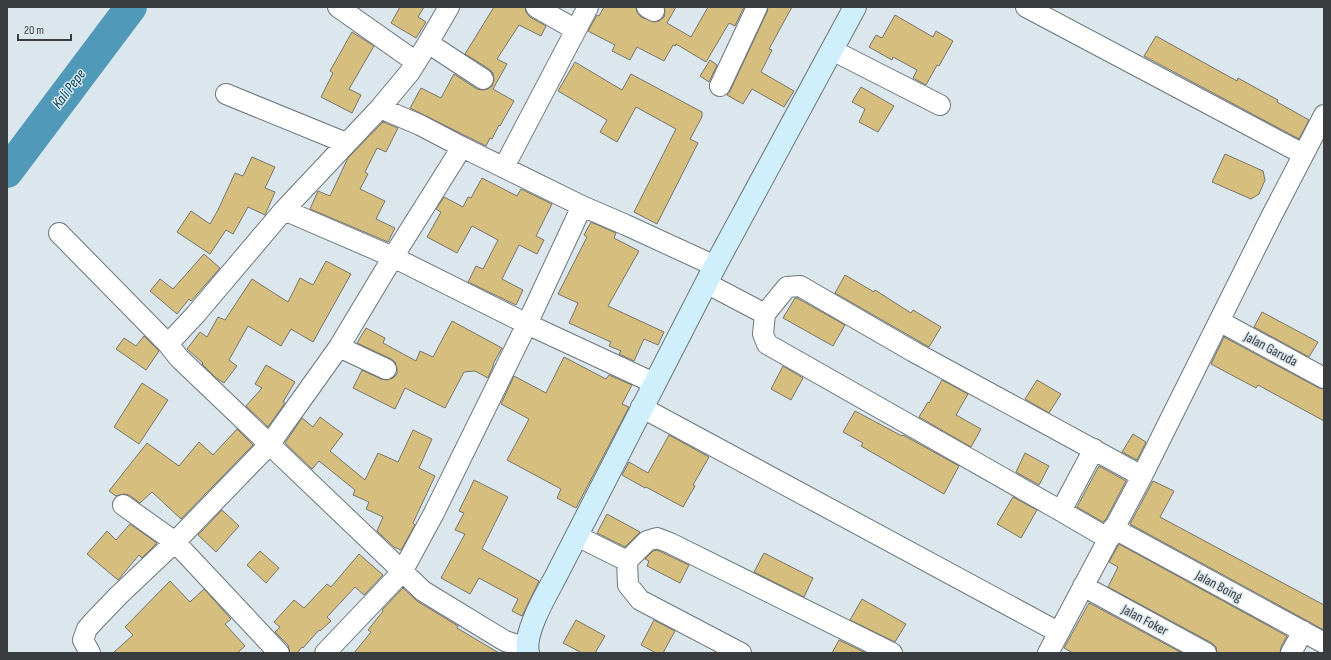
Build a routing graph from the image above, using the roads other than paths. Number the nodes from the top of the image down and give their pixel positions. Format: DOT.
graph roads {
  1 [pos="338,7"];
  2 [pos="448,7"];
  3 [pos="536,7"];
  4 [pos="588,7"];
  5 [pos="757,7"];
  6 [pos="855,7"];
  7 [pos="1026,7"];
  8 [pos="576,30"];
  9 [pos="428,43"];
  10 [pos="832,50"];
  11 [pos="416,62"];
  12 [pos="483,79"];
  13 [pos="720,86"];
  14 [pos="226,94"];
  15 [pos="940,105"];
  16 [pos="380,108"];
  17 [pos="1324,115"];
  18 [pos="346,143"];
  19 [pos="462,147"];
  20 [pos="1302,154"];
  21 [pos="504,167"];
  22 [pos="582,206"];
  23 [pos="284,210"];
  24 [pos="59,233"];
  25 [pos="393,257"];
  26 [pos="711,274"];
  27 [pos="765,314"];
  28 [pos="1219,321"];
  29 [pos="527,324"];
  30 [pos="168,344"];
  31 [pos="339,346"];
  32 [pos="386,369"];
  33 [pos="1324,378"];
  34 [pos="654,383"];
  35 [pos="641,407"];
  36 [pos="269,445"];
  37 [pos="1094,450"];
  38 [pos="1142,476"];
  39 [pos="123,505"];
  40 [pos="1061,511"];
  41 [pos="1111,534"];
  42 [pos="577,536"];
  43 [pos="175,542"];
  44 [pos="627,561"];
  45 [pos="402,572"];
  46 [pos="1083,586"];
  47 [pos="1303,631"];
  48 [pos="1324,643"];
  49 [pos="1055,646"];
  50 [pos="334,650"];
  51 [pos="528,650"];
  52 [pos="90,653"];
  53 [pos="279,653"];
  54 [pos="741,653"];
  55 [pos="892,653"];
  56 [pos="1206,653"];
  57 [pos="1291,653"];
  1 -- 11 [label="street"];
  2 -- 9 [label="street"];
  3 -- 8 [label="street"];
  4 -- 8 [label="street"];
  5 -- 13 [label="street"];
  6 -- 10 [label="main road"];
  7 -- 20 [label="street"];
  8 -- 21 [label="street"];
  9 -- 11 [label="street"];
  9 -- 12 [label="street"];
  10 -- 15 [label="street"];
  10 -- 26 [label="main road"];
  11 -- 16 [label="street"];
  14 -- 18 [label="street"];
  16 -- 18 [label="street"];
  16 -- 19 [label="street"];
  17 -- 20 [label="street"];
  18 -- 23 [label="street"];
  19 -- 21 [label="street"];
  19 -- 25 [label="street"];
  20 -- 28 [label="street"];
  21 -- 22 [label="street"];
  22 -- 26 [label="street"];
  22 -- 29 [label="street"];
  23 -- 25 [label="street"];
  23 -- 30 [label="street"];
  24 -- 30 [label="street"];
  25 -- 29 [label="street"];
  25 -- 31 [label="street"];
  26 -- 27 [label="street"];
  26 -- 34 [label="main road"];
  27 -- 37 [label="street"];
  27 -- 40 [label="street, Jalan Boing"];
  28 -- 33 [label="street, Jalan Garuda"];
  28 -- 38 [label="street"];
  29 -- 34 [label="street"];
  29 -- 45 [label="street"];
  30 -- 36 [label="street"];
  31 -- 32 [label="street"];
  31 -- 36 [label="street"];
  34 -- 35 [label="main road"];
  35 -- 42 [label="main road"];
  35 -- 49 [label="street"];
  36 -- 43 [label="street"];
  36 -- 45 [label="street"];
  37 -- 38 [label="street"];
  37 -- 40 [label="street"];
  38 -- 41 [label="street"];
  39 -- 43 [label="street"];
  40 -- 41 [label="street, Jalan Boing"];
  41 -- 46 [label="street"];
  41 -- 47 [label="street, Jalan Boing"];
  42 -- 44 [label="street"];
  42 -- 51 [label="main road"];
  43 -- 52 [label="street"];
  43 -- 53 [label="street"];
  44 -- 54 [label="street"];
  44 -- 55 [label="street"];
  45 -- 50 [label="street"];
  45 -- 51 [label="street"];
  46 -- 49 [label="street"];
  46 -- 56 [label="street, Jalan Foker"];
  47 -- 48 [label="street, Jalan Boing"];
  47 -- 57 [label="street"];
}
